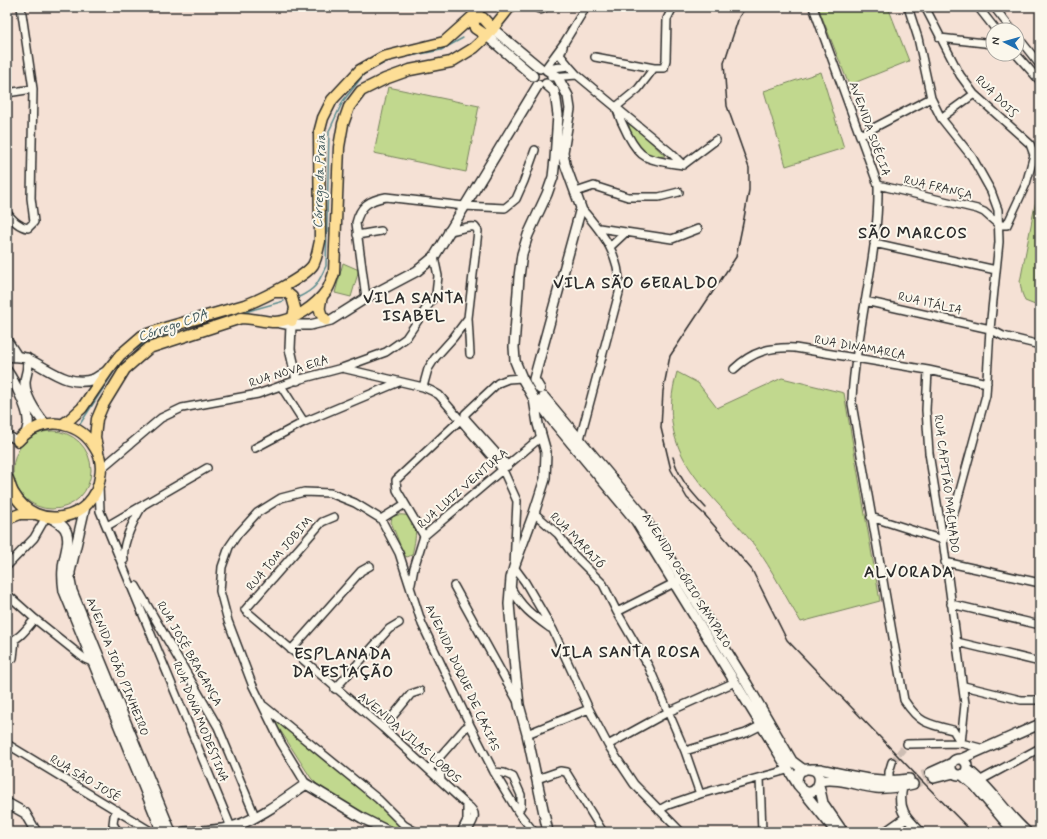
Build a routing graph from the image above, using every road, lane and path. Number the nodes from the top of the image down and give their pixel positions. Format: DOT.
graph roads {
  1 [pos="21,7"];
  2 [pos="481,7"];
  3 [pos="510,7"];
  4 [pos="536,7"];
  5 [pos="545,7"];
  6 [pos="586,7"];
  7 [pos="673,7"];
  8 [pos="813,7"];
  9 [pos="908,7"];
  10 [pos="925,7"];
  11 [pos="978,7"];
  12 [pos="994,7"];
  13 [pos="472,17"];
  14 [pos="990,22"];
  15 [pos="1006,22"];
  16 [pos="490,32"];
  17 [pos="940,38"];
  18 [pos="564,43"];
  19 [pos="985,43"];
  20 [pos="1025,46"];
  21 [pos="560,56"];
  22 [pos="595,57"];
  23 [pos="1023,62"];
  24 [pos="1039,64"];
  25 [pos="569,66"];
  26 [pos="654,68"];
  27 [pos="548,74"];
  28 [pos="577,75"];
  29 [pos="1040,81"];
  30 [pos="34,88"];
  31 [pos="7,93"];
  32 [pos="974,94"];
  33 [pos="931,98"];
  34 [pos="616,107"];
  35 [pos="941,118"];
  36 [pos="860,135"];
  37 [pos="716,140"];
  38 [pos="535,150"];
  39 [pos="671,153"];
  40 [pos="1037,154"];
  41 [pos="660,162"];
  42 [pos="682,165"];
  43 [pos="878,185"];
  44 [pos="576,192"];
  45 [pos="679,192"];
  46 [pos="464,206"];
  47 [pos="582,208"];
  48 [pos="7,213"];
  49 [pos="991,218"];
  50 [pos="999,225"];
  51 [pos="599,228"];
  52 [pos="698,229"];
  53 [pos="381,231"];
  54 [pos="448,231"];
  55 [pos="626,232"];
  56 [pos="357,235"];
  57 [pos="999,242"];
  58 [pos="874,243"];
  59 [pos="610,248"];
  60 [pos="434,257"];
  61 [pos="996,270"];
  62 [pos="274,292"];
  63 [pos="322,297"];
  64 [pos="366,298"];
  65 [pos="865,301"];
  66 [pos="294,316"];
  67 [pos="468,318"];
  68 [pos="329,320"];
  69 [pos="990,329"];
  70 [pos="8,341"];
  71 [pos="1040,345"];
  72 [pos="470,354"];
  73 [pos="15,357"];
  74 [pos="856,358"];
  75 [pos="342,368"];
  76 [pos="734,369"];
  77 [pos="108,370"];
  78 [pos="928,370"];
  79 [pos="7,371"];
  80 [pos="522,378"];
  81 [pos="297,380"];
  82 [pos="534,380"];
  83 [pos="400,382"];
  84 [pos="987,383"];
  85 [pos="281,386"];
  86 [pos="423,387"];
  87 [pos="538,397"];
  88 [pos="460,420"];
  89 [pos="552,420"];
  90 [pos="304,422"];
  91 [pos="46,424"];
  92 [pos="62,424"];
  93 [pos="538,424"];
  94 [pos="26,433"];
  95 [pos="7,435"];
  96 [pos="541,437"];
  97 [pos="580,439"];
  98 [pos="18,441"];
  99 [pos="255,448"];
  100 [pos="98,452"];
  101 [pos="102,468"];
  102 [pos="207,468"];
  103 [pos="505,468"];
  104 [pos="8,482"];
  105 [pos="99,485"];
  106 [pos="405,504"];
  107 [pos="143,505"];
  108 [pos="86,506"];
  109 [pos="100,511"];
  110 [pos="534,513"];
  111 [pos="36,514"];
  112 [pos="49,517"];
  113 [pos="334,517"];
  114 [pos="871,517"];
  115 [pos="7,519"];
  116 [pos="381,519"];
  117 [pos="107,526"];
  118 [pos="424,536"];
  119 [pos="943,540"];
  120 [pos="945,562"];
  121 [pos="403,565"];
  122 [pos="7,566"];
  123 [pos="370,566"];
  124 [pos="514,566"];
  125 [pos="414,568"];
  126 [pos="126,570"];
  127 [pos="521,576"];
  128 [pos="511,578"];
  129 [pos="682,579"];
  130 [pos="1040,583"];
  131 [pos="674,584"];
  132 [pos="410,586"];
  133 [pos="454,586"];
  134 [pos="7,594"];
  135 [pos="513,602"];
  136 [pos="952,604"];
  137 [pos="539,607"];
  138 [pos="245,610"];
  139 [pos="529,612"];
  140 [pos="617,612"];
  141 [pos="35,619"];
  142 [pos="399,623"];
  143 [pos="1040,624"];
  144 [pos="553,630"];
  145 [pos="16,640"];
  146 [pos="85,641"];
  147 [pos="957,642"];
  148 [pos="7,643"];
  149 [pos="173,649"];
  150 [pos="291,650"];
  151 [pos="159,652"];
  152 [pos="79,654"];
  153 [pos="13,658"];
  154 [pos="92,662"];
  155 [pos="1040,662"];
  156 [pos="735,682"];
  157 [pos="747,684"];
  158 [pos="964,686"];
  159 [pos="336,689"];
  160 [pos="420,691"];
  161 [pos="1040,700"];
  162 [pos="261,704"];
  163 [pos="519,705"];
  164 [pos="589,709"];
  165 [pos="668,712"];
  166 [pos="1040,724"];
  167 [pos="470,725"];
  168 [pos="762,725"];
  169 [pos="383,728"];
  170 [pos="527,734"];
  171 [pos="961,743"];
  172 [pos="7,744"];
  173 [pos="907,744"];
  174 [pos="608,745"];
  175 [pos="1040,748"];
  176 [pos="984,749"];
  177 [pos="685,751"];
  178 [pos="439,756"];
  179 [pos="961,759"];
  180 [pos="892,762"];
  181 [pos="952,763"];
  182 [pos="429,769"];
  183 [pos="806,769"];
  184 [pos="787,770"];
  185 [pos="494,772"];
  186 [pos="964,773"];
  187 [pos="760,778"];
  188 [pos="537,779"];
  189 [pos="889,780"];
  190 [pos="981,780"];
  191 [pos="441,781"];
  192 [pos="819,783"];
  193 [pos="306,784"];
  194 [pos="902,787"];
  195 [pos="800,788"];
  196 [pos="700,794"];
  197 [pos="7,803"];
  198 [pos="117,810"];
  199 [pos="659,810"];
  200 [pos="518,812"];
  201 [pos="255,816"];
  202 [pos="906,818"];
  203 [pos="404,825"];
  204 [pos="232,830"];
  205 [pos="532,830"];
  206 [pos="390,831"];
  207 [pos="547,831"];
  208 [pos="36,832"];
  209 [pos="118,832"];
  210 [pos="152,832"];
  211 [pos="162,832"];
  212 [pos="171,832"];
  213 [pos="184,832"];
  214 [pos="408,832"];
  215 [pos="416,832"];
  216 [pos="465,832"];
  217 [pos="603,832"];
  218 [pos="681,832"];
  219 [pos="762,832"];
  220 [pos="836,832"];
  221 [pos="843,832"];
  222 [pos="886,832"];
  223 [pos="920,832"];
  224 [pos="1014,832"];
  225 [pos="1027,832"];
  1 -- 30 [label="street"];
  2 -- 13 [label="main road"];
  3 -- 16 [label="main road"];
  4 -- 5 [label="street"];
  6 -- 18 [label="street"];
  7 -- 26 [label="street"];
  8 -- 36 [label="street, AVENIDA SUÉCIA"];
  9 -- 33 [label="street"];
  10 -- 17 [label="street, RUA DOIS"];
  11 -- 14 [label="street"];
  12 -- 15 [label="street"];
  13 -- 16 [label="main road"];
  13 -- 62 [label="main road"];
  16 -- 27 [label="street"];
  16 -- 27 [label="street"];
  16 -- 63 [label="main road"];
  17 -- 19 [label="street"];
  17 -- 32 [label="street, RUA DOIS"];
  18 -- 21 [label="street"];
  18 -- 27 [label="street"];
  20 -- 24 [label="street"];
  21 -- 25 [label="street"];
  21 -- 27 [label="street"];
  22 -- 26 [label="street"];
  23 -- 29 [label="street"];
  25 -- 27 [label="street"];
  25 -- 28 [label="street"];
  26 -- 34 [label="street"];
  27 -- 28 [label="street"];
  27 -- 44 [label="street"];
  27 -- 46 [label="street"];
  27 -- 80 [label="street, AVENIDA OSÓRIO SAMPAIO"];
  28 -- 34 [label="street"];
  30 -- 31 [label="street"];
  30 -- 48 [label="street"];
  32 -- 35 [label="street"];
  32 -- 40 [label="street, RUA DOIS"];
  33 -- 35 [label="street"];
  33 -- 36 [label="street"];
  34 -- 39 [label="street"];
  34 -- 41 [label="street"];
  35 -- 50 [label="street"];
  36 -- 43 [label="street, AVENIDA SUÉCIA"];
  37 -- 42 [label="street"];
  38 -- 46 [label="street"];
  39 -- 41 [label="street"];
  39 -- 42 [label="street"];
  40 -- 50 [label="street"];
  41 -- 42 [label="street"];
  43 -- 49 [label="street, RUA FRANÇA"];
  43 -- 58 [label="street, AVENIDA SUÉCIA"];
  44 -- 45 [label="street"];
  44 -- 47 [label="street"];
  46 -- 54 [label="street"];
  46 -- 56 [label="street"];
  47 -- 51 [label="street"];
  47 -- 82 [label="street"];
  49 -- 50 [label="street, RUA FRANÇA"];
  49 -- 57 [label="street"];
  50 -- 57 [label="street"];
  51 -- 55 [label="street"];
  51 -- 59 [label="street"];
  52 -- 55 [label="street"];
  53 -- 56 [label="street"];
  54 -- 60 [label="street"];
  54 -- 67 [label="street"];
  55 -- 59 [label="street"];
  56 -- 64 [label="street"];
  57 -- 61 [label="street"];
  58 -- 61 [label="street"];
  58 -- 65 [label="street, AVENIDA SUÉCIA"];
  59 -- 97 [label="street"];
  60 -- 64 [label="street"];
  60 -- 75 [label="street, RUA NOVA ERA"];
  61 -- 69 [label="street"];
  62 -- 66 [label="main road"];
  62 -- 77 [label="main road"];
  63 -- 66 [label="main road"];
  63 -- 68 [label="main road"];
  64 -- 68 [label="street"];
  65 -- 69 [label="street, RUA ITÁLIA"];
  65 -- 74 [label="street, AVENIDA SUÉCIA"];
  66 -- 68 [label="street"];
  66 -- 68 [label="street"];
  66 -- 81 [label="street"];
  66 -- 100 [label="main road"];
  67 -- 72 [label="street"];
  67 -- 86 [label="street"];
  69 -- 71 [label="street, RUA ITÁLIA"];
  69 -- 84 [label="street"];
  70 -- 73 [label="street"];
  73 -- 77 [label="street"];
  73 -- 79 [label="street"];
  73 -- 91 [label="street"];
  74 -- 76 [label="street, RUA DINAMARCA"];
  74 -- 78 [label="street, RUA DINAMARCA"];
  74 -- 114 [label="street, AVENIDA SUÉCIA"];
  75 -- 81 [label="street, RUA NOVA ERA"];
  75 -- 83 [label="street"];
  77 -- 92 [label="main road"];
  78 -- 84 [label="street, RUA DINAMARCA"];
  78 -- 119 [label="street, RUA CAPITÃO MACHADO"];
  79 -- 94 [label="street"];
  80 -- 82 [label="street"];
  80 -- 87 [label="street, AVENIDA OSÓRIO SAMPAIO"];
  80 -- 103 [label="street"];
  81 -- 85 [label="street, RUA NOVA ERA"];
  82 -- 87 [label="street"];
  83 -- 86 [label="street"];
  83 -- 90 [label="street"];
  84 -- 119 [label="street"];
  85 -- 90 [label="street"];
  85 -- 101 [label="street, RUA NOVA ERA"];
  86 -- 88 [label="street"];
  87 -- 89 [label="street, AVENIDA OSÓRIO SAMPAIO"];
  87 -- 93 [label="street"];
  87 -- 97 [label="street, AVENIDA OSÓRIO SAMPAIO"];
  88 -- 103 [label="street"];
  88 -- 106 [label="street"];
  89 -- 93 [label="street"];
  89 -- 131 [label="street, AVENIDA OSÓRIO SAMPAIO"];
  90 -- 99 [label="street"];
  91 -- 92 [label="main road"];
  91 -- 94 [label="main road"];
  92 -- 100 [label="main road"];
  93 -- 96 [label="street"];
  94 -- 98 [label="main road"];
  95 -- 98 [label="street"];
  96 -- 103 [label="street, RUA LUIZ VENTURA"];
  96 -- 110 [label="street"];
  97 -- 129 [label="street, AVENIDA OSÓRIO SAMPAIO"];
  100 -- 101 [label="main road"];
  101 -- 105 [label="main road"];
  102 -- 107 [label="street, RUA JOSÉ BRAGANÇA"];
  103 -- 118 [label="street, RUA LUIZ VENTURA"];
  103 -- 124 [label="street"];
  104 -- 111 [label="main road"];
  105 -- 108 [label="main road"];
  105 -- 109 [label="street, RUA DONA MODESTINA"];
  106 -- 116 [label="street"];
  106 -- 118 [label="street"];
  107 -- 117 [label="street, RUA JOSÉ BRAGANÇA"];
  107 -- 126 [label="street, RUA JOSÉ BRAGANÇA"];
  108 -- 109 [label="street"];
  108 -- 112 [label="main road"];
  108 -- 212 [label="street, AVENIDA JOÃO PINHEIRO"];
  109 -- 117 [label="street, RUA DONA MODESTINA"];
  110 -- 124 [label="street"];
  110 -- 140 [label="street, RUA MARAJÓ"];
  111 -- 112 [label="main road"];
  111 -- 115 [label="main road"];
  112 -- 122 [label="street"];
  112 -- 146 [label="street, AVENIDA JOÃO PINHEIRO"];
  113 -- 138 [label="street, RUA TOM JOBIM"];
  114 -- 119 [label="street"];
  114 -- 171 [label="street, AVENIDA SUÉCIA"];
  116 -- 121 [label="street, AVENIDA DUQUE DE CAXIAS"];
  116 -- 162 [label="street"];
  117 -- 126 [label="street, RUA DONA MODESTINA"];
  118 -- 125 [label="street, RUA LUIZ VENTURA"];
  119 -- 120 [label="street, RUA CAPITÃO MACHADO"];
  120 -- 130 [label="street"];
  120 -- 136 [label="street, RUA CAPITÃO MACHADO"];
  121 -- 125 [label="street"];
  121 -- 132 [label="street, AVENIDA DUQUE DE CAXIAS"];
  123 -- 150 [label="street"];
  124 -- 127 [label="street"];
  124 -- 128 [label="street"];
  125 -- 132 [label="street, RUA LUIZ VENTURA"];
  126 -- 149 [label="street, RUA JOSÉ BRAGANÇA"];
  126 -- 151 [label="street, RUA DONA MODESTINA"];
  127 -- 128 [label="street"];
  127 -- 137 [label="street"];
  128 -- 135 [label="street"];
  129 -- 131 [label="street"];
  129 -- 157 [label="street, AVENIDA OSÓRIO SAMPAIO"];
  131 -- 140 [label="street"];
  131 -- 156 [label="street, AVENIDA OSÓRIO SAMPAIO"];
  132 -- 167 [label="street, AVENIDA DUQUE DE CAXIAS"];
  133 -- 163 [label="street"];
  134 -- 141 [label="street"];
  135 -- 139 [label="street"];
  135 -- 163 [label="street"];
  136 -- 143 [label="street"];
  136 -- 147 [label="street, RUA CAPITÃO MACHADO"];
  137 -- 139 [label="street"];
  137 -- 144 [label="street"];
  138 -- 150 [label="street, AVENIDA VILAS LOBOS"];
  139 -- 144 [label="street"];
  140 -- 165 [label="street, RUA MARAJÓ"];
  141 -- 145 [label="street"];
  141 -- 152 [label="street"];
  142 -- 159 [label="street"];
  144 -- 164 [label="street"];
  145 -- 148 [label="street"];
  145 -- 153 [label="street"];
  146 -- 152 [label="street"];
  146 -- 154 [label="street, AVENIDA JOÃO PINHEIRO"];
  147 -- 155 [label="street"];
  147 -- 158 [label="street, RUA CAPITÃO MACHADO"];
  149 -- 151 [label="street"];
  149 -- 201 [label="street, RUA JOSÉ BRAGANÇA"];
  150 -- 159 [label="street, AVENIDA VILAS LOBOS"];
  151 -- 204 [label="street, RUA DONA MODESTINA"];
  152 -- 154 [label="street"];
  154 -- 211 [label="street, AVENIDA JOÃO PINHEIRO"];
  156 -- 157 [label="street"];
  156 -- 165 [label="street"];
  156 -- 168 [label="street, AVENIDA OSÓRIO SAMPAIO"];
  157 -- 183 [label="street, AVENIDA OSÓRIO SAMPAIO"];
  158 -- 161 [label="street"];
  158 -- 171 [label="street, RUA CAPITÃO MACHADO"];
  159 -- 169 [label="street, AVENIDA VILAS LOBOS"];
  160 -- 169 [label="street"];
  162 -- 193 [label="street"];
  162 -- 203 [label="street"];
  163 -- 170 [label="street"];
  164 -- 170 [label="street"];
  164 -- 174 [label="street"];
  165 -- 174 [label="street"];
  165 -- 177 [label="street, RUA MARAJÓ"];
  166 -- 176 [label="street"];
  167 -- 178 [label="street"];
  167 -- 185 [label="street, AVENIDA DUQUE DE CAXIAS"];
  168 -- 177 [label="street"];
  168 -- 184 [label="street, AVENIDA OSÓRIO SAMPAIO"];
  169 -- 182 [label="street, AVENIDA VILAS LOBOS"];
  170 -- 188 [label="street"];
  171 -- 173 [label="street"];
  171 -- 176 [label="street"];
  172 -- 198 [label="street, RUA SÃO JOSÉ"];
  174 -- 199 [label="street"];
  175 -- 190 [label="street"];
  176 -- 179 [label="street"];
  176 -- 186 [label="street"];
  177 -- 196 [label="street, RUA MARAJÓ"];
  178 -- 182 [label="street"];
  178 -- 191 [label="street"];
  179 -- 181 [label="street"];
  179 -- 186 [label="street"];
  180 -- 189 [label="street"];
  181 -- 186 [label="street"];
  181 -- 186 [label="street"];
  182 -- 191 [label="street, AVENIDA VILAS LOBOS"];
  183 -- 189 [label="street"];
  183 -- 192 [label="street"];
  183 -- 195 [label="street"];
  184 -- 187 [label="street"];
  184 -- 195 [label="street, AVENIDA OSÓRIO SAMPAIO"];
  185 -- 200 [label="street, AVENIDA DUQUE DE CAXIAS"];
  185 -- 200 [label="street"];
  186 -- 190 [label="street"];
  186 -- 224 [label="street"];
  187 -- 196 [label="street"];
  187 -- 219 [label="street"];
  188 -- 207 [label="street"];
  188 -- 217 [label="street"];
  189 -- 194 [label="street"];
  190 -- 225 [label="street"];
  191 -- 216 [label="street, AVENIDA VILAS LOBOS"];
  192 -- 194 [label="street"];
  192 -- 195 [label="street"];
  192 -- 221 [label="street"];
  193 -- 201 [label="street"];
  193 -- 206 [label="street"];
  194 -- 202 [label="street"];
  195 -- 220 [label="street, AVENIDA OSÓRIO SAMPAIO"];
  196 -- 199 [label="street"];
  197 -- 208 [label="street"];
  198 -- 209 [label="street"];
  198 -- 210 [label="street, RUA SÃO JOSÉ"];
  199 -- 218 [label="street"];
  200 -- 205 [label="street, AVENIDA DUQUE DE CAXIAS"];
  201 -- 204 [label="street"];
  202 -- 222 [label="street"];
  202 -- 223 [label="street"];
  203 -- 214 [label="street"];
  203 -- 215 [label="street"];
  204 -- 213 [label="street"];
}
